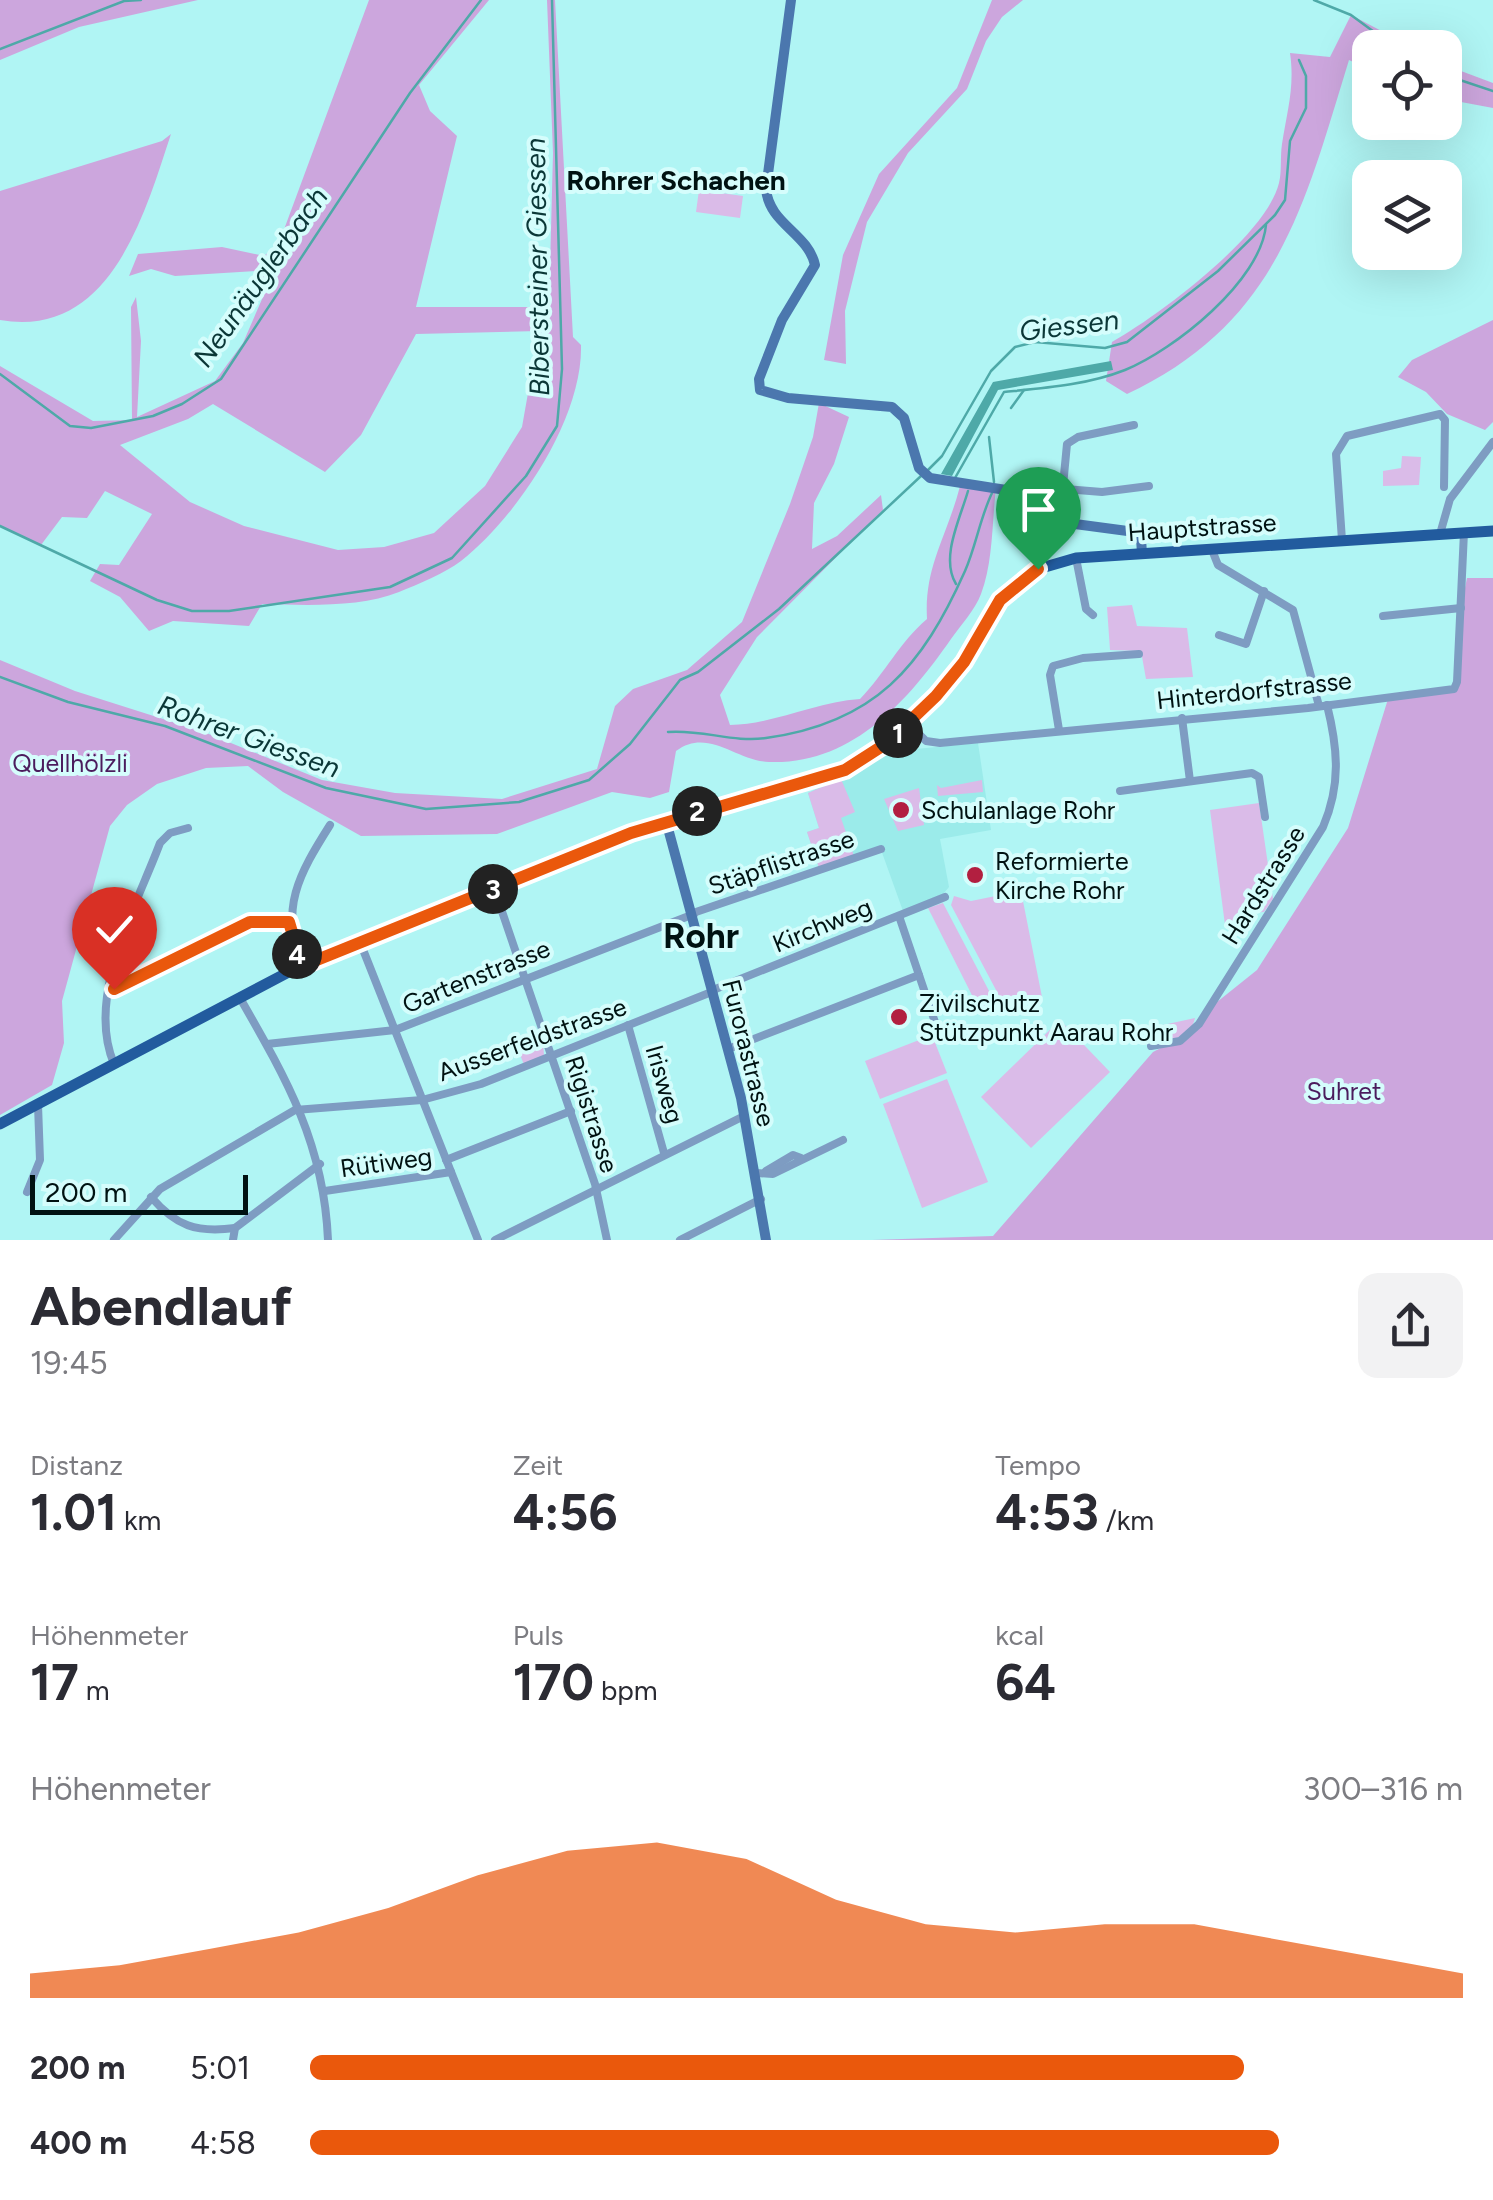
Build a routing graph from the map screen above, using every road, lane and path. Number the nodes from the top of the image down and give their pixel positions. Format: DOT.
graph roads {
  1 [pos="791,0"];
  2 [pos="1134,425"];
  3 [pos="1493,442"];
  4 [pos="1150,486"];
  5 [pos="1444,487"];
  6 [pos="1066,489"];
  7 [pos="1060,517"];
  8 [pos="1493,531"];
  9 [pos="1464,532"];
  10 [pos="1440,534"];
  11 [pos="1342,540"];
  12 [pos="1212,550"];
  13 [pos="1142,554"];
  14 [pos="1076,558"];
  15 [pos="1264,592"];
  16 [pos="1461,608"];
  17 [pos="1093,616"];
  18 [pos="1382,616"];
  19 [pos="1219,636"];
  20 [pos="1139,654"];
  21 [pos="1323,706"];
  22 [pos="1182,718"];
  23 [pos="909,724"];
  24 [pos="1059,730"];
  25 [pos="1190,781"];
  26 [pos="1120,791"];
  27 [pos="1265,817"];
  28 [pos="666,820"];
  29 [pos="330,826"];
  30 [pos="188,828"];
  31 [pos="881,850"];
  32 [pos="494,888"];
  33 [pos="945,898"];
  34 [pos="694,914"];
  35 [pos="899,916"];
  36 [pos="289,922"];
  37 [pos="360,942"];
  38 [pos="302,966"];
  39 [pos="919,974"];
  40 [pos="525,977"];
  41 [pos="110,989"];
  42 [pos="713,991"];
  43 [pos="240,998"];
  44 [pos="628,1026"];
  45 [pos="395,1030"];
  46 [pos="938,1031"];
  47 [pos="267,1044"];
  48 [pos="1151,1046"];
  49 [pos="728,1049"];
  50 [pos="552,1057"];
  51 [pos="114,1064"];
  52 [pos="422,1100"];
  53 [pos="44,1102"];
  54 [pos="300,1108"];
  55 [pos="571,1111"];
  56 [pos="744,1116"];
  57 [pos="0,1124"];
  58 [pos="843,1140"];
  59 [pos="664,1153"];
  60 [pos="446,1160"];
  61 [pos="320,1164"];
  62 [pos="451,1172"];
  63 [pos="761,1172"];
  64 [pos="596,1188"];
  65 [pos="325,1191"];
  66 [pos="27,1192"];
  67 [pos="151,1197"];
  68 [pos="761,1199"];
  69 [pos="234,1228"];
  70 [pos="114,1240"];
  71 [pos="233,1240"];
  72 [pos="328,1240"];
  73 [pos="478,1240"];
  74 [pos="495,1240"];
  75 [pos="607,1240"];
  76 [pos="680,1240"];
  77 [pos="766,1240"];
  1 -- 7 [label="street"];
  2 -- 6 [label="street"];
  3 -- 10 [label="street"];
  4 -- 6 [label="street"];
  5 -- 11 [label="street"];
  6 -- 7 [label="street"];
  7 -- 13 [label="street"];
  8 -- 9 [label="main road, Hauptstrasse"];
  9 -- 10 [label="main road, Hauptstrasse"];
  9 -- 16 [label="street, Hinterdorfstrasse"];
  10 -- 11 [label="main road, Hauptstrasse"];
  11 -- 12 [label="main road, Hauptstrasse"];
  12 -- 13 [label="main road, Hauptstrasse"];
  12 -- 15 [label="street, Hardstrasse"];
  13 -- 14 [label="main road, Hauptstrasse"];
  14 -- 17 [label="street"];
  14 -- 23 [label="main road, Hauptstrasse"];
  15 -- 19 [label="street"];
  15 -- 21 [label="street, Hardstrasse"];
  16 -- 18 [label="street"];
  16 -- 21 [label="street, Hinterdorfstrasse"];
  20 -- 24 [label="street"];
  21 -- 22 [label="street, Hinterdorfstrasse"];
  21 -- 48 [label="street, Hardstrasse"];
  22 -- 24 [label="street, Hinterdorfstrasse"];
  22 -- 25 [label="street"];
  23 -- 24 [label="street, Hinterdorfstrasse"];
  23 -- 28 [label="main road, Hauptstrasse"];
  25 -- 26 [label="street"];
  25 -- 27 [label="street"];
  28 -- 32 [label="main road, Hauptstrasse"];
  28 -- 34 [label="street, Furorastrasse"];
  29 -- 36 [label="street"];
  30 -- 41 [label="street"];
  31 -- 34 [label="street, Stäpflistrasse"];
  32 -- 37 [label="main road, Hauptstrasse"];
  32 -- 40 [label="street, Rigistrasse"];
  33 -- 35 [label="street, Kirchweg"];
  34 -- 40 [label="street, Gartenstrasse"];
  34 -- 42 [label="street, Furorastrasse"];
  35 -- 39 [label="street"];
  35 -- 42 [label="street, Kirchweg"];
  36 -- 38 [label="street"];
  36 -- 41 [label="street"];
  37 -- 38 [label="main road, Hauptstrasse"];
  37 -- 45 [label="street"];
  38 -- 43 [label="main road, Hauptstrasse"];
  39 -- 46 [label="street"];
  39 -- 49 [label="street"];
  40 -- 45 [label="street, Gartenstrasse"];
  40 -- 50 [label="street, Rigistrasse"];
  41 -- 51 [label="street"];
  42 -- 44 [label="street, Ausserfeldstrasse"];
  42 -- 49 [label="street, Furorastrasse"];
  43 -- 47 [label="street"];
  43 -- 51 [label="main road, Hauptstrasse"];
  44 -- 50 [label="street, Ausserfeldstrasse"];
  44 -- 59 [label="street, Irisweg"];
  45 -- 47 [label="street, Gartenstrasse"];
  45 -- 52 [label="street"];
  47 -- 54 [label="street"];
  49 -- 56 [label="street, Furorastrasse"];
  50 -- 52 [label="street, Ausserfeldstrasse"];
  50 -- 55 [label="street, Rigistrasse"];
  51 -- 53 [label="main road, Hauptstrasse"];
  52 -- 54 [label="street, Ausserfeldstrasse"];
  52 -- 60 [label="street"];
  53 -- 57 [label="main road, Hauptstrasse"];
  53 -- 66 [label="street"];
  54 -- 61 [label="street"];
  54 -- 67 [label="street"];
  55 -- 60 [label="street"];
  55 -- 64 [label="street, Rigistrasse"];
  56 -- 59 [label="street"];
  56 -- 63 [label="street, Furorastrasse"];
  58 -- 63 [label="street"];
  59 -- 64 [label="street"];
  60 -- 62 [label="street"];
  61 -- 65 [label="street"];
  61 -- 69 [label="street"];
  62 -- 65 [label="street, Rütiweg"];
  62 -- 73 [label="street"];
  63 -- 68 [label="street, Furorastrasse"];
  64 -- 74 [label="street"];
  64 -- 75 [label="street, Rigistrasse"];
  65 -- 72 [label="street"];
  67 -- 69 [label="street"];
  67 -- 70 [label="street"];
  68 -- 76 [label="street"];
  68 -- 77 [label="street, Furorastrasse"];
  69 -- 71 [label="street"];
}
